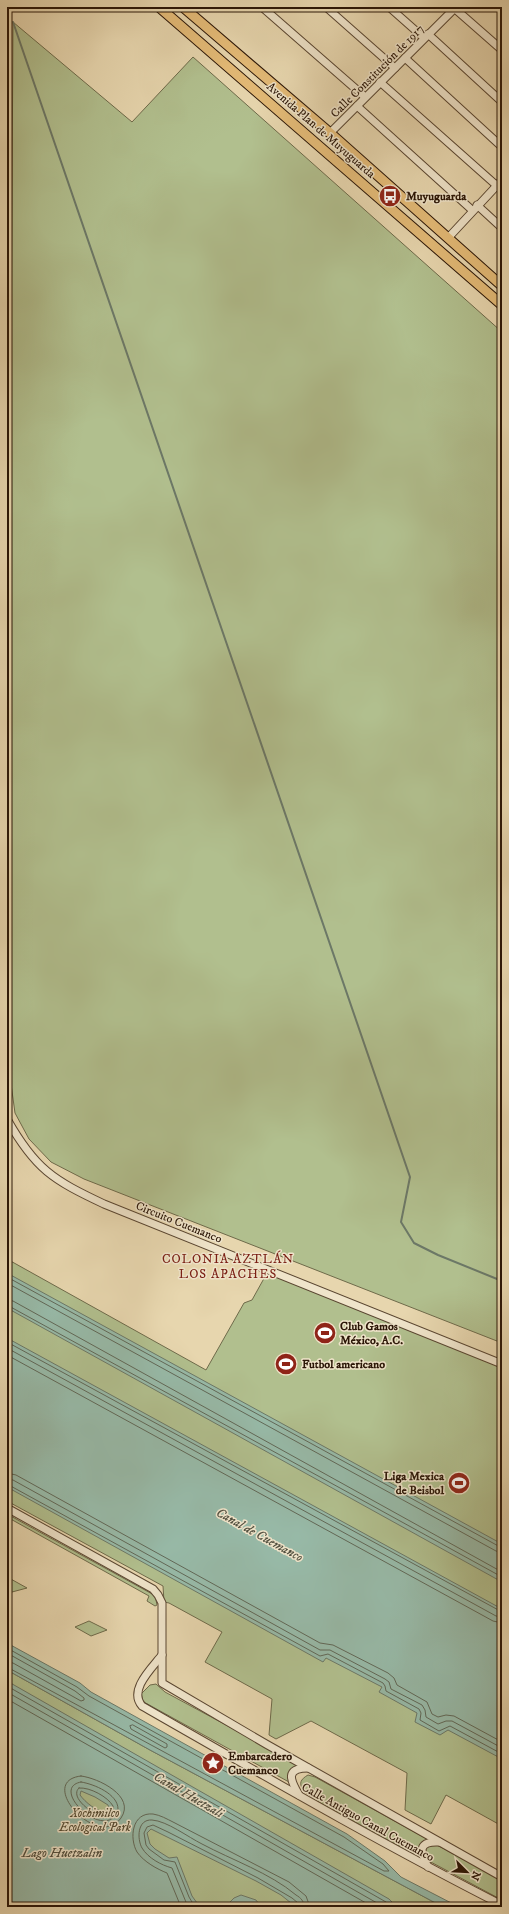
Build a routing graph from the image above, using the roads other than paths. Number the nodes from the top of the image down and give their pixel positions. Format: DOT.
graph roads {
  1 [pos="159,7"];
  2 [pos="183,7"];
  3 [pos="262,7"];
  4 [pos="326,7"];
  5 [pos="389,7"];
  6 [pos="454,7"];
  7 [pos="426,36"];
  8 [pos="502,50"];
  9 [pos="405,58"];
  10 [pos="395,68"];
  11 [pos="380,82"];
  12 [pos="365,98"];
  13 [pos="502,102"];
  14 [pos="357,106"];
  15 [pos="330,133"];
  16 [pos="502,147"];
  17 [pos="500,184"];
  18 [pos="475,208"];
  19 [pos="502,228"];
  20 [pos="448,238"];
  21 [pos="502,286"];
  22 [pos="502,305"];
  23 [pos="7,1119"];
  24 [pos="502,1364"];
  25 [pos="7,1508"];
  26 [pos="162,1655"];
  27 [pos="308,1768"];
  28 [pos="300,1797"];
  29 [pos="441,1842"];
  30 [pos="428,1868"];
  31 [pos="502,1877"];
  32 [pos="502,1906"];
  1 -- 22 [label="main road, Avenida Plan de Muyuguarda"];
  2 -- 15 [label="main road, Avenida Plan de Muyuguarda"];
  3 -- 12 [label="street"];
  4 -- 10 [label="street"];
  5 -- 7 [label="street"];
  6 -- 7 [label="street, Calle Constitución de 1917"];
  6 -- 8 [label="street"];
  7 -- 9 [label="street, Calle Constitución de 1917"];
  7 -- 13 [label="street"];
  9 -- 10 [label="street, Calle Constitución de 1917"];
  9 -- 16 [label="street"];
  10 -- 11 [label="street, Calle Constitución de 1917"];
  11 -- 12 [label="street, Calle Constitución de 1917"];
  11 -- 17 [label="street"];
  12 -- 14 [label="street, Calle Constitución de 1917"];
  14 -- 15 [label="street, Calle Constitución de 1917"];
  14 -- 18 [label="street"];
  15 -- 20 [label="main road, Avenida Plan de Muyuguarda"];
  17 -- 18 [label="street"];
  18 -- 19 [label="street"];
  18 -- 20 [label="street"];
  20 -- 21 [label="main road, Avenida Plan de Muyuguarda"];
  23 -- 24 [label="street, Circuito Cuemanco"];
  25 -- 26 [label="street"];
  26 -- 27 [label="street, Calle Antiguo Canal Cuemanco"];
  26 -- 28 [label="street, Calle Antiguo Canal Cuemanco"];
  27 -- 28 [label="street"];
  27 -- 29 [label="street, Calle Antiguo Canal Cuemanco"];
  28 -- 30 [label="street, Calle Antiguo Canal Cuemanco"];
  29 -- 30 [label="street"];
  29 -- 31 [label="street, Calle Antiguo Canal Cuemanco"];
  30 -- 32 [label="street, Calle Antiguo Canal Cuemanco"];
}
